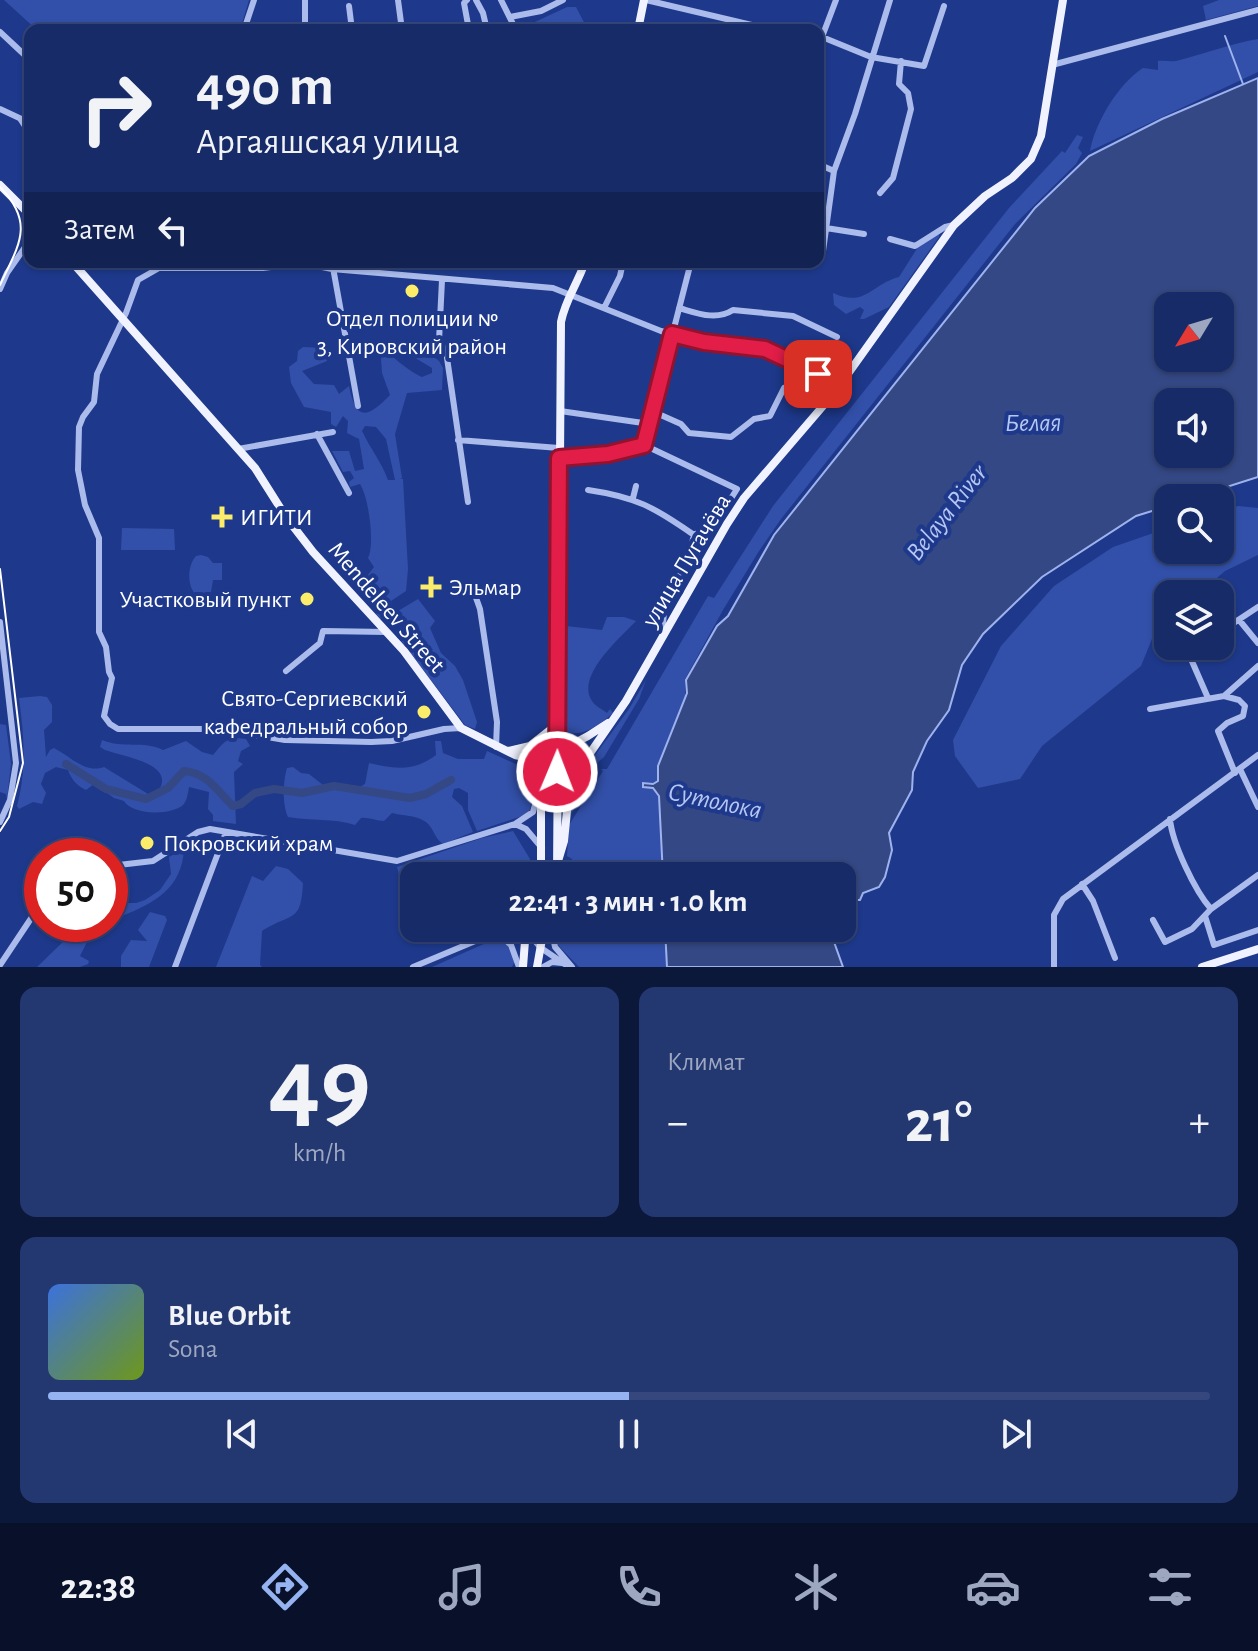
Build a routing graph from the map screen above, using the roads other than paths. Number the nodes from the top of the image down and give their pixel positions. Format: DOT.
graph roads {
  1 [pos="254,0"];
  2 [pos="305,0"];
  3 [pos="398,0"];
  4 [pos="467,0"];
  5 [pos="476,0"];
  6 [pos="501,0"];
  7 [pos="563,0"];
  8 [pos="645,0"];
  9 [pos="836,0"];
  10 [pos="890,0"];
  11 [pos="1063,0"];
  12 [pos="349,6"];
  13 [pos="944,6"];
  14 [pos="1258,10"];
  15 [pos="510,17"];
  16 [pos="246,24"];
  17 [pos="305,24"];
  18 [pos="351,24"];
  19 [pos="401,24"];
  20 [pos="468,24"];
  21 [pos="486,24"];
  22 [pos="513,24"];
  23 [pos="639,24"];
  24 [pos="746,24"];
  25 [pos="824,28"];
  26 [pos="0,32"];
  27 [pos="824,39"];
  28 [pos="24,54"];
  29 [pos="871,57"];
  30 [pos="901,61"];
  31 [pos="1052,65"];
  32 [pos="0,109"];
  33 [pos="18,117"];
  34 [pos="24,120"];
  35 [pos="24,126"];
  36 [pos="824,167"];
  37 [pos="834,171"];
  38 [pos="0,185"];
  39 [pos="880,193"];
  40 [pos="24,209"];
  41 [pos="954,225"];
  42 [pos="826,228"];
  43 [pos="864,234"];
  44 [pos="824,235"];
  45 [pos="890,239"];
  46 [pos="24,249"];
  47 [pos="77,268"];
  48 [pos="159,268"];
  49 [pos="332,268"];
  50 [pos="346,268"];
  51 [pos="375,268"];
  52 [pos="582,268"];
  53 [pos="622,268"];
  54 [pos="689,268"];
  55 [pos="374,272"];
  56 [pos="442,280"];
  57 [pos="0,289"];
  58 [pos="570,294"];
  59 [pos="604,308"];
  60 [pos="679,308"];
  61 [pos="123,320"];
  62 [pos="672,334"];
  63 [pos="837,337"];
  64 [pos="818,374"];
  65 [pos="784,388"];
  66 [pos="358,406"];
  67 [pos="560,411"];
  68 [pos="654,412"];
  69 [pos="650,424"];
  70 [pos="333,432"];
  71 [pos="317,434"];
  72 [pos="458,440"];
  73 [pos="644,445"];
  74 [pos="238,449"];
  75 [pos="559,453"];
  76 [pos="636,486"];
  77 [pos="588,490"];
  78 [pos="349,493"];
  79 [pos="633,498"];
  80 [pos="468,502"];
  81 [pos="694,535"];
  82 [pos="475,595"];
  83 [pos="1258,607"];
  84 [pos="1240,621"];
  85 [pos="0,622"];
  86 [pos="1234,624"];
  87 [pos="387,632"];
  88 [pos="661,640"];
  89 [pos="1258,643"];
  90 [pos="1192,660"];
  91 [pos="1258,666"];
  92 [pos="286,671"];
  93 [pos="559,690"];
  94 [pos="1224,696"];
  95 [pos="1208,698"];
  96 [pos="1150,709"];
  97 [pos="620,711"];
  98 [pos="461,728"];
  99 [pos="558,728"];
  100 [pos="579,741"];
  101 [pos="496,747"];
  102 [pos="506,751"];
  103 [pos="558,753"];
  104 [pos="1258,755"];
  105 [pos="541,761"];
  106 [pos="1238,771"];
  107 [pos="541,787"];
  108 [pos="1258,807"];
  109 [pos="1170,819"];
  110 [pos="0,822"];
  111 [pos="515,824"];
  112 [pos="226,832"];
  113 [pos="542,848"];
  114 [pos="558,861"];
  115 [pos="542,862"];
  116 [pos="128,864"];
  117 [pos="1258,875"];
  118 [pos="1082,884"];
  119 [pos="1211,909"];
  120 [pos="1205,916"];
  121 [pos="1153,920"];
  122 [pos="24,929"];
  123 [pos="1258,930"];
  124 [pos="471,942"];
  125 [pos="508,942"];
  126 [pos="530,942"];
  127 [pos="534,942"];
  128 [pos="542,942"];
  129 [pos="554,942"];
  130 [pos="1258,949"];
  131 [pos="1115,958"];
  132 [pos="0,965"];
  133 [pos="570,966"];
  134 [pos="175,967"];
  135 [pos="413,967"];
  136 [pos="521,967"];
  137 [pos="537,967"];
  138 [pos="543,967"];
  139 [pos="1054,967"];
  140 [pos="1202,967"];
  1 -- 16 [label="street"];
  2 -- 17 [label="street"];
  3 -- 19 [label="street"];
  4 -- 20 [label="street"];
  5 -- 21 [label="street"];
  6 -- 15 [label="street"];
  7 -- 15 [label="street"];
  8 -- 23 [label="main road"];
  8 -- 24 [label="street"];
  9 -- 25 [label="street"];
  10 -- 29 [label="street"];
  11 -- 31 [label="main road, улица Пугачёва"];
  12 -- 18 [label="street"];
  13 -- 30 [label="street"];
  14 -- 31 [label="street"];
  15 -- 22 [label="street"];
  26 -- 28 [label="street"];
  27 -- 29 [label="street"];
  29 -- 30 [label="street"];
  29 -- 37 [label="street"];
  30 -- 39 [label="street"];
  31 -- 41 [label="main road, улица Пугачёва"];
  32 -- 33 [label="street"];
  33 -- 34 [label="street"];
  33 -- 35 [label="street"];
  36 -- 37 [label="street"];
  37 -- 42 [label="street"];
  38 -- 40 [label="main road"];
  41 -- 45 [label="street"];
  41 -- 88 [label="main road, улица Пугачёва"];
  42 -- 43 [label="street"];
  42 -- 44 [label="street"];
  46 -- 57 [label="street"];
  47 -- 61 [label="main road, Mendeleev Street"];
  48 -- 61 [label="street"];
  49 -- 66 [label="street"];
  50 -- 55 [label="street"];
  51 -- 55 [label="street"];
  52 -- 58 [label="main road"];
  53 -- 59 [label="street"];
  54 -- 60 [label="street"];
  55 -- 56 [label="street"];
  56 -- 58 [label="street"];
  56 -- 72 [label="street"];
  58 -- 59 [label="street"];
  58 -- 67 [label="main road"];
  59 -- 62 [label="street"];
  60 -- 62 [label="street"];
  60 -- 63 [label="street"];
  61 -- 74 [label="main road, Mendeleev Street"];
  61 -- 98 [label="street"];
  62 -- 64 [label="street"];
  62 -- 68 [label="street"];
  65 -- 68 [label="street"];
  67 -- 69 [label="street"];
  67 -- 75 [label="main road"];
  68 -- 69 [label="street"];
  69 -- 73 [label="street"];
  70 -- 71 [label="street"];
  71 -- 74 [label="street"];
  71 -- 78 [label="street"];
  72 -- 75 [label="street"];
  72 -- 80 [label="street"];
  73 -- 75 [label="street"];
  73 -- 81 [label="street"];
  74 -- 87 [label="main road, Mendeleev Street"];
  75 -- 93 [label="main road"];
  76 -- 79 [label="street"];
  77 -- 79 [label="street"];
  79 -- 81 [label="street"];
  81 -- 88 [label="street"];
  82 -- 101 [label="street"];
  83 -- 84 [label="street"];
  84 -- 86 [label="street"];
  84 -- 89 [label="street"];
  85 -- 110 [label="street"];
  87 -- 92 [label="street"];
  87 -- 98 [label="main road, Mendeleev Street"];
  88 -- 97 [label="main road, улица Пугачёва"];
  90 -- 95 [label="street"];
  91 -- 94 [label="street"];
  93 -- 99 [label="main road"];
  93 -- 100 [label="main road"];
  93 -- 102 [label="main road"];
  94 -- 95 [label="street"];
  94 -- 106 [label="street"];
  95 -- 96 [label="street"];
  97 -- 100 [label="main road"];
  97 -- 114 [label="main road, улица Пугачёва"];
  98 -- 101 [label="main road, Mendeleev Street"];
  99 -- 103 [label="main road"];
  99 -- 105 [label="main road"];
  100 -- 103 [label="main road"];
  101 -- 102 [label="main road, Mendeleev Street"];
  102 -- 105 [label="main road, Mendeleev Street"];
  102 -- 107 [label="main road"];
  103 -- 105 [label="main road"];
  103 -- 114 [label="main road"];
  104 -- 106 [label="street"];
  105 -- 107 [label="main road"];
  106 -- 108 [label="street"];
  106 -- 109 [label="street"];
  107 -- 111 [label="street"];
  107 -- 113 [label="main road"];
  109 -- 118 [label="street"];
  109 -- 119 [label="street"];
  111 -- 112 [label="street"];
  111 -- 113 [label="street"];
  112 -- 116 [label="street"];
  112 -- 134 [label="street"];
  113 -- 115 [label="main road"];
  117 -- 119 [label="street"];
  118 -- 131 [label="street"];
  118 -- 139 [label="street"];
  119 -- 120 [label="street"];
  120 -- 121 [label="street"];
  120 -- 123 [label="street"];
  122 -- 132 [label="street"];
  124 -- 135 [label="street"];
  125 -- 136 [label="street"];
  126 -- 136 [label="main road"];
  127 -- 137 [label="main road"];
  128 -- 133 [label="street"];
  129 -- 133 [label="street"];
  130 -- 140 [label="main road"];
  133 -- 138 [label="street"];
}
